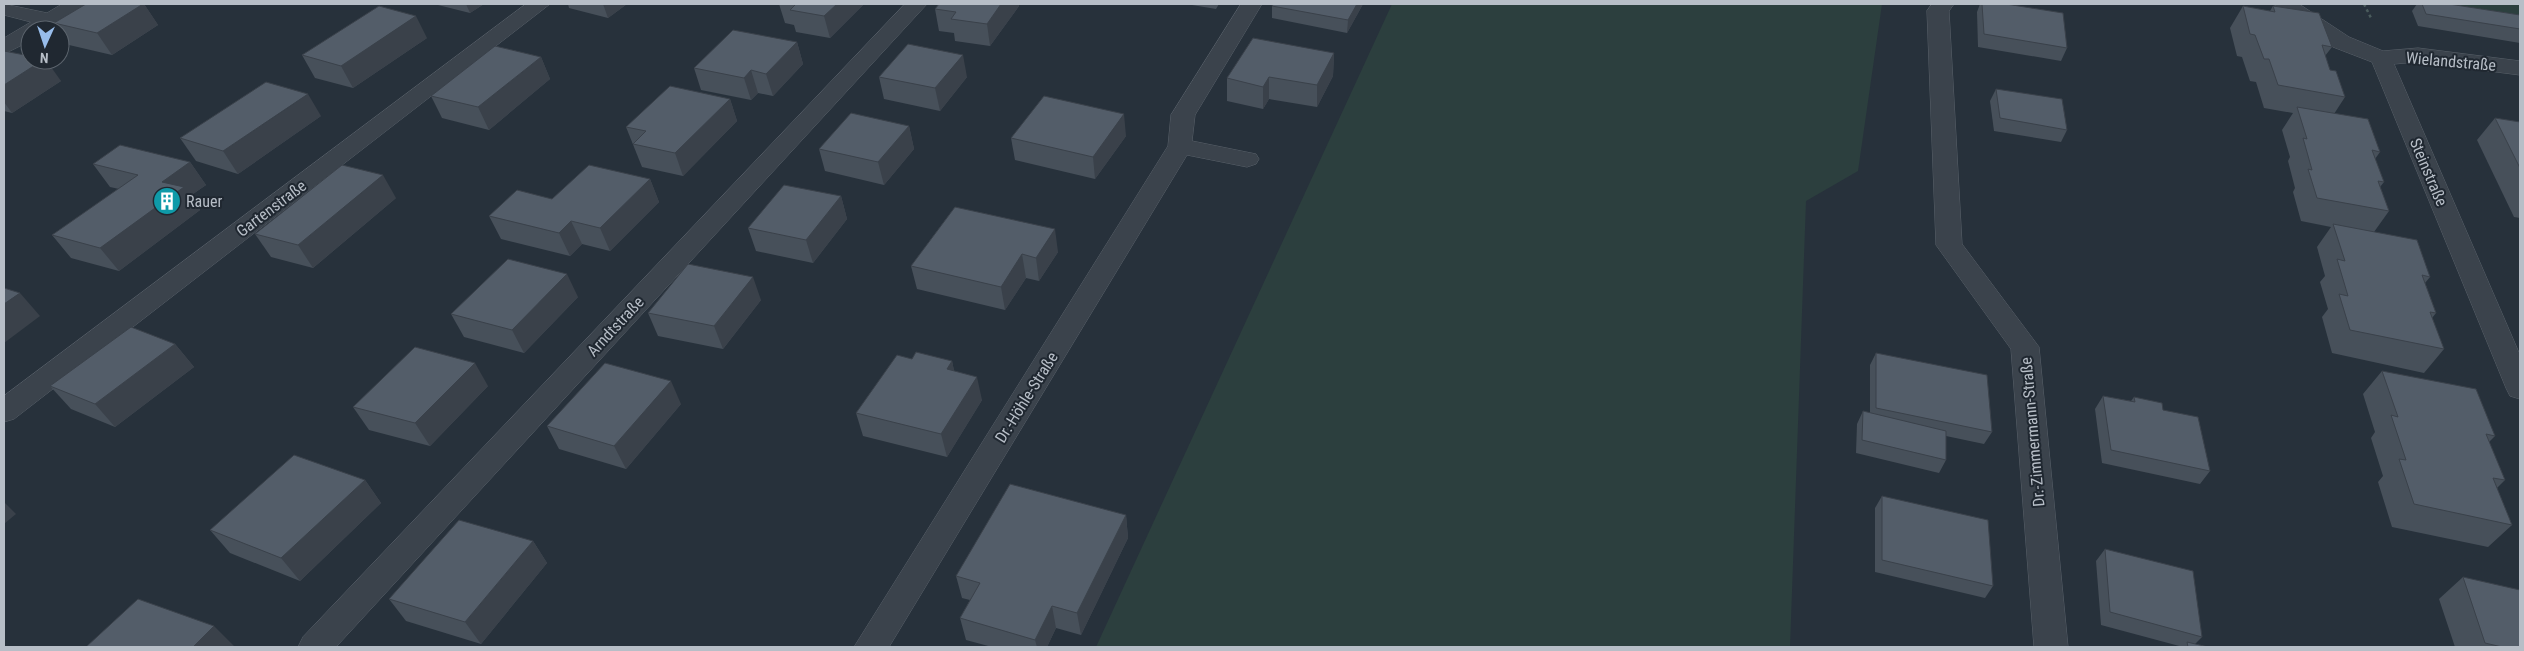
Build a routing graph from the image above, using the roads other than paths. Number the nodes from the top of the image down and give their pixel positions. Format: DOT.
graph roads {
  1 [pos="77,4"];
  2 [pos="539,4"];
  3 [pos="916,4"];
  4 [pos="1251,4"];
  5 [pos="1943,4"];
  6 [pos="2285,4"];
  7 [pos="4,9"];
  8 [pos="25,20"];
  9 [pos="50,20"];
  10 [pos="20,38"];
  11 [pos="4,47"];
  12 [pos="2381,58"];
  13 [pos="2520,68"];
  14 [pos="1180,146"];
  15 [pos="1247,159"];
  16 [pos="2520,388"];
  17 [pos="4,411"];
  18 [pos="314,647"];
  19 [pos="871,647"];
  20 [pos="2051,647"];
  1 -- 9 [label="street"];
  2 -- 17 [label="street, Gartenstraße"];
  3 -- 18 [label="street, Arndtstraße"];
  4 -- 14 [label="street, Dr.-Höhle-Straße"];
  5 -- 20 [label="street, Dr.-Zimmermann-Straße"];
  6 -- 12 [label="street"];
  7 -- 8 [label="street"];
  10 -- 11 [label="street"];
  12 -- 13 [label="street, Wielandstraße"];
  12 -- 16 [label="street, Steinstraße"];
  14 -- 15 [label="street"];
  14 -- 19 [label="street, Dr.-Höhle-Straße"];
}
